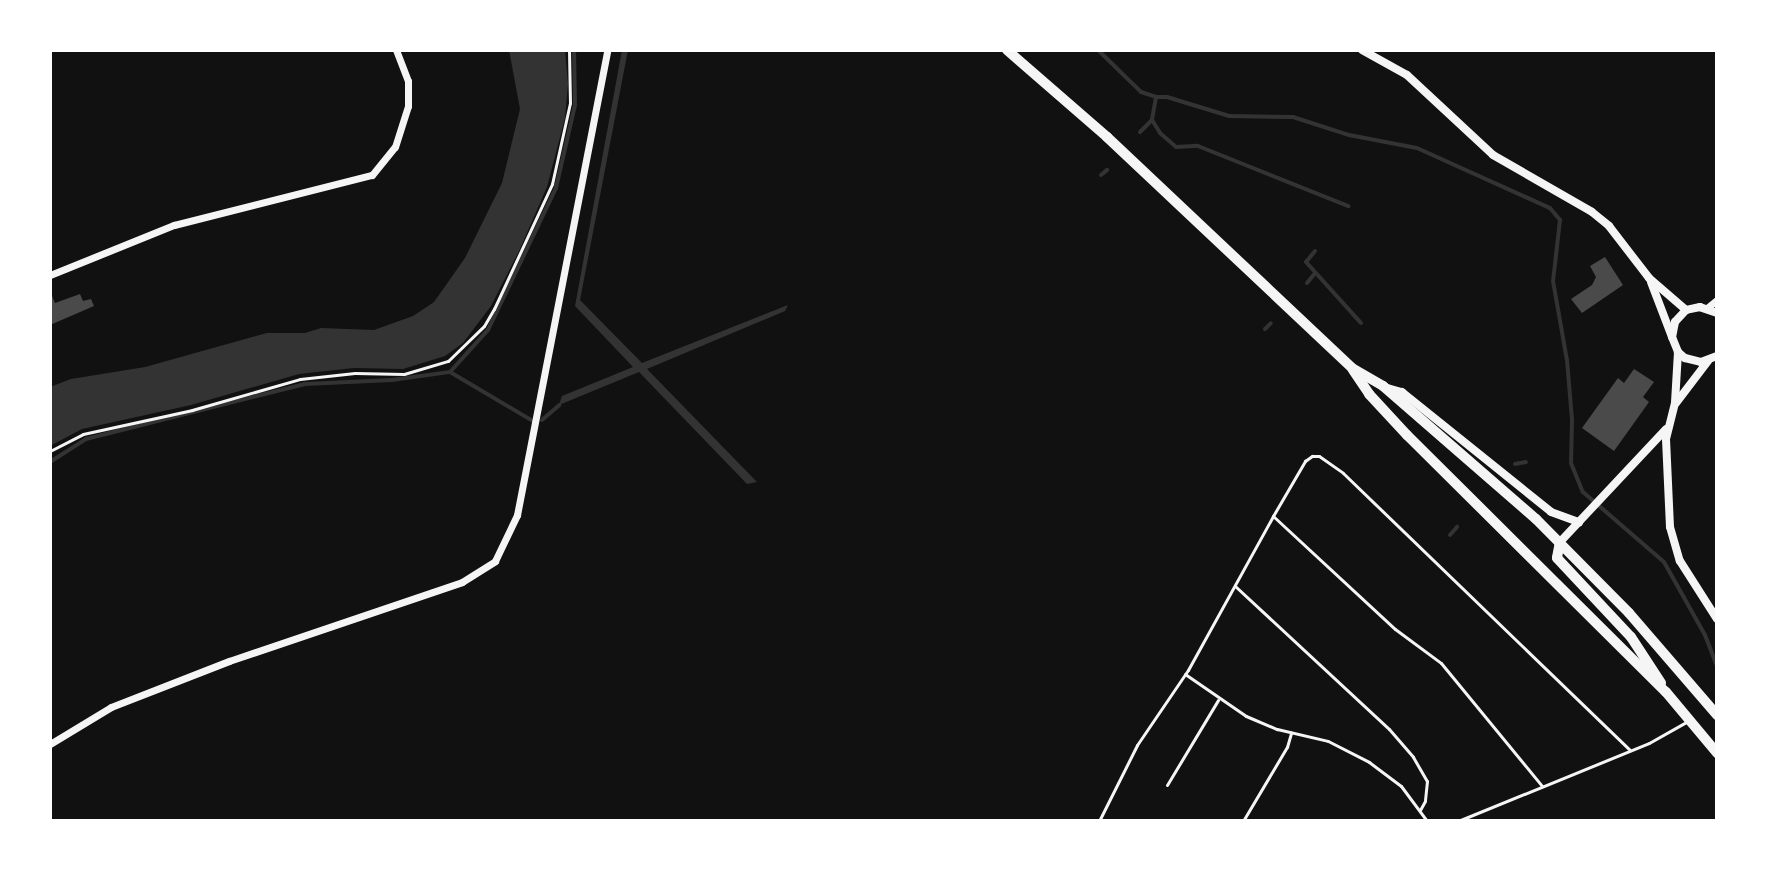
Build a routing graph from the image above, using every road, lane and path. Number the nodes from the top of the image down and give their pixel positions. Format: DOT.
graph roads {
  1 [pos="396,50"];
  2 [pos="569,50"];
  3 [pos="607,50"];
  4 [pos="1007,50"];
  5 [pos="1362,50"];
  6 [pos="50,275"];
  7 [pos="1649,278"];
  8 [pos="1717,300"];
  9 [pos="1707,308"];
  10 [pos="1686,310"];
  11 [pos="1717,313"];
  12 [pos="1672,337"];
  13 [pos="1678,352"];
  14 [pos="1714,358"];
  15 [pos="1352,368"];
  16 [pos="1383,386"];
  17 [pos="1675,403"];
  18 [pos="1667,429"];
  19 [pos="50,451"];
  20 [pos="1273,516"];
  21 [pos="1579,522"];
  22 [pos="1560,542"];
  23 [pos="1235,586"];
  24 [pos="1717,619"];
  25 [pos="1185,674"];
  26 [pos="1666,692"];
  27 [pos="1218,700"];
  28 [pos="1717,715"];
  29 [pos="1691,719"];
  30 [pos="1291,733"];
  31 [pos="50,744"];
  32 [pos="1630,750"];
  33 [pos="1717,753"];
  34 [pos="1167,785"];
  35 [pos="1542,786"];
  36 [pos="1420,810"];
  37 [pos="1469,819"];
  38 [pos="1099,821"];
  39 [pos="1243,821"];
  40 [pos="1427,821"];
  41 [pos="1458,821"];
  1 -- 6 [label="street"];
  2 -- 19 [label="path"];
  3 -- 31 [label="street"];
  4 -- 15 [label="main road"];
  5 -- 7 [label="street"];
  7 -- 10 [label="street"];
  7 -- 12 [label="street"];
  8 -- 9 [label="street"];
  9 -- 10 [label="street"];
  9 -- 11 [label="street"];
  10 -- 12 [label="street"];
  12 -- 13 [label="street"];
  13 -- 14 [label="street"];
  13 -- 17 [label="street"];
  14 -- 17 [label="street"];
  15 -- 16 [label="main road"];
  15 -- 26 [label="main road"];
  16 -- 21 [label="street"];
  16 -- 22 [label="main road"];
  17 -- 18 [label="street"];
  18 -- 21 [label="street"];
  18 -- 24 [label="street"];
  20 -- 23 [label="lane"];
  20 -- 32 [label="lane"];
  20 -- 35 [label="lane"];
  21 -- 22 [label="street"];
  22 -- 26 [label="main road"];
  22 -- 28 [label="main road"];
  23 -- 25 [label="lane"];
  23 -- 36 [label="lane"];
  25 -- 27 [label="lane"];
  25 -- 38 [label="lane"];
  26 -- 29 [label="main road"];
  27 -- 30 [label="lane"];
  27 -- 34 [label="lane"];
  29 -- 32 [label="lane"];
  29 -- 33 [label="main road"];
  30 -- 36 [label="lane"];
  30 -- 39 [label="lane"];
  32 -- 35 [label="lane"];
  35 -- 37 [label="lane"];
  36 -- 40 [label="lane"];
  37 -- 41 [label="lane"];
}
